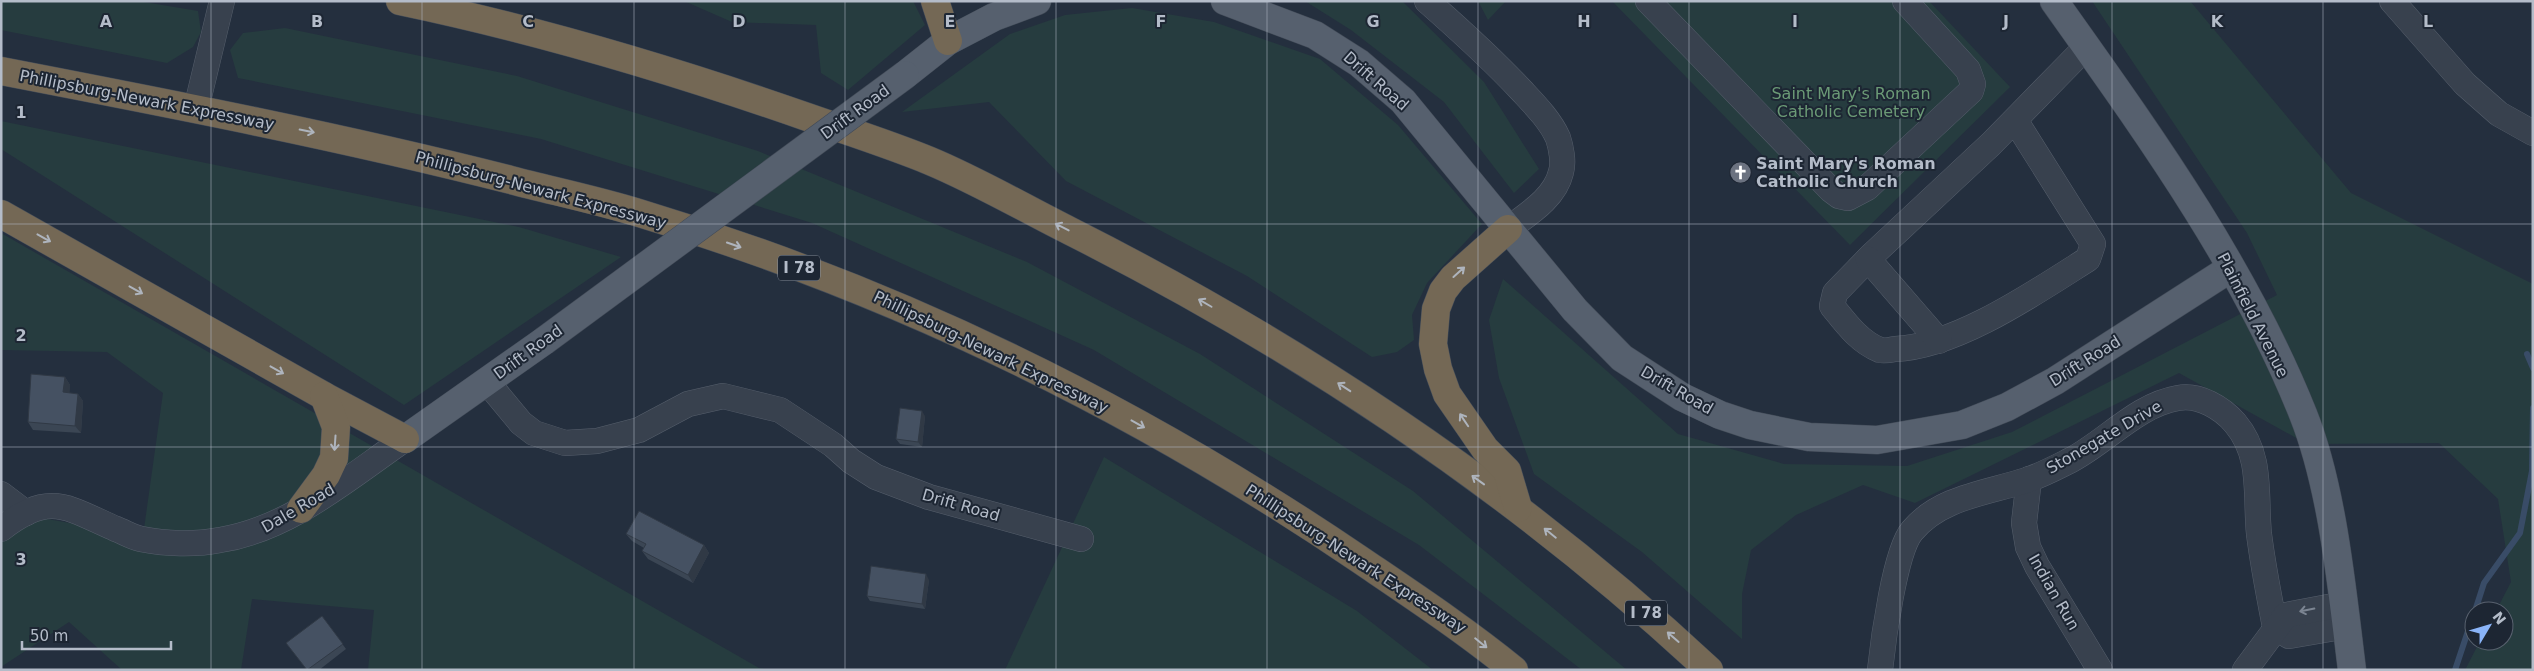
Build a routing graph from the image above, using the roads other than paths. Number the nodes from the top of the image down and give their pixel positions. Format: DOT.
graph roads {
  1 [pos="222,1"];
  2 [pos="400,1"];
  3 [pos="935,1"];
  4 [pos="1037,1"];
  5 [pos="1225,1"];
  6 [pos="1427,1"];
  7 [pos="1648,1"];
  8 [pos="1905,1"];
  9 [pos="2054,1"];
  10 [pos="2392,1"];
  11 [pos="948,41"];
  12 [pos="2086,47"];
  13 [pos="1,71"];
  14 [pos="196,109"];
  15 [pos="2015,120"];
  16 [pos="2533,133"];
  17 [pos="1,214"];
  18 [pos="1508,229"];
  19 [pos="1868,259"];
  20 [pos="2231,268"];
  21 [pos="1939,340"];
  22 [pos="487,382"];
  23 [pos="324,396"];
  24 [pos="405,439"];
  25 [pos="2029,479"];
  26 [pos="1,494"];
  27 [pos="1518,508"];
  28 [pos="302,509"];
  29 [pos="26,513"];
  30 [pos="1,529"];
  31 [pos="1081,538"];
  32 [pos="2345,615"];
  33 [pos="2275,627"];
  34 [pos="1514,670"];
  35 [pos="1709,670"];
  36 [pos="1880,670"];
  37 [pos="2100,670"];
  38 [pos="2245,670"];
  39 [pos="2352,670"];
  1 -- 14 [label="street"];
  27 -- 2 [label="highway, I 78, one-way"];
  3 -- 11 [label="highway"];
  4 -- 11 [label="main road, Drift Road"];
  5 -- 18 [label="main road, Drift Road"];
  6 -- 18 [label="street"];
  7 -- 8 [label="street"];
  9 -- 12 [label="main road, Plainfield Avenue"];
  10 -- 16 [label="street"];
  11 -- 22 [label="main road, Drift Road, bridge"];
  12 -- 15 [label="street"];
  12 -- 20 [label="main road, Plainfield Avenue"];
  13 -- 14 [label="highway, Phillipsburg-Newark Expressway / I 78"];
  14 -- 34 [label="highway, Phillipsburg-Newark Expressway / I 78, one-way"];
  15 -- 19 [label="street"];
  15 -- 21 [label="street"];
  17 -- 23 [label="highway, one-way"];
  18 -- 20 [label="main road, Drift Road"];
  27 -- 18 [label="highway, one-way"];
  19 -- 21 [label="street"];
  19 -- 21 [label="street"];
  20 -- 32 [label="main road, Plainfield Avenue"];
  22 -- 24 [label="main road, Dale Road"];
  22 -- 31 [label="street, Drift Road"];
  23 -- 24 [label="highway"];
  23 -- 28 [label="highway, one-way"];
  24 -- 28 [label="street, Dale Road"];
  25 -- 33 [label="street, Stonegate Drive"];
  25 -- 36 [label="street, Stonegate Drive"];
  25 -- 37 [label="street, Indian Run"];
  26 -- 29 [label="street"];
  35 -- 27 [label="highway, I 78, one-way"];
  28 -- 29 [label="street, Dale Road"];
  29 -- 30 [label="street, Dale Road"];
  32 -- 33 [label="street"];
  32 -- 39 [label="main road, Plainfield Avenue"];
  33 -- 38 [label="street"];
}
